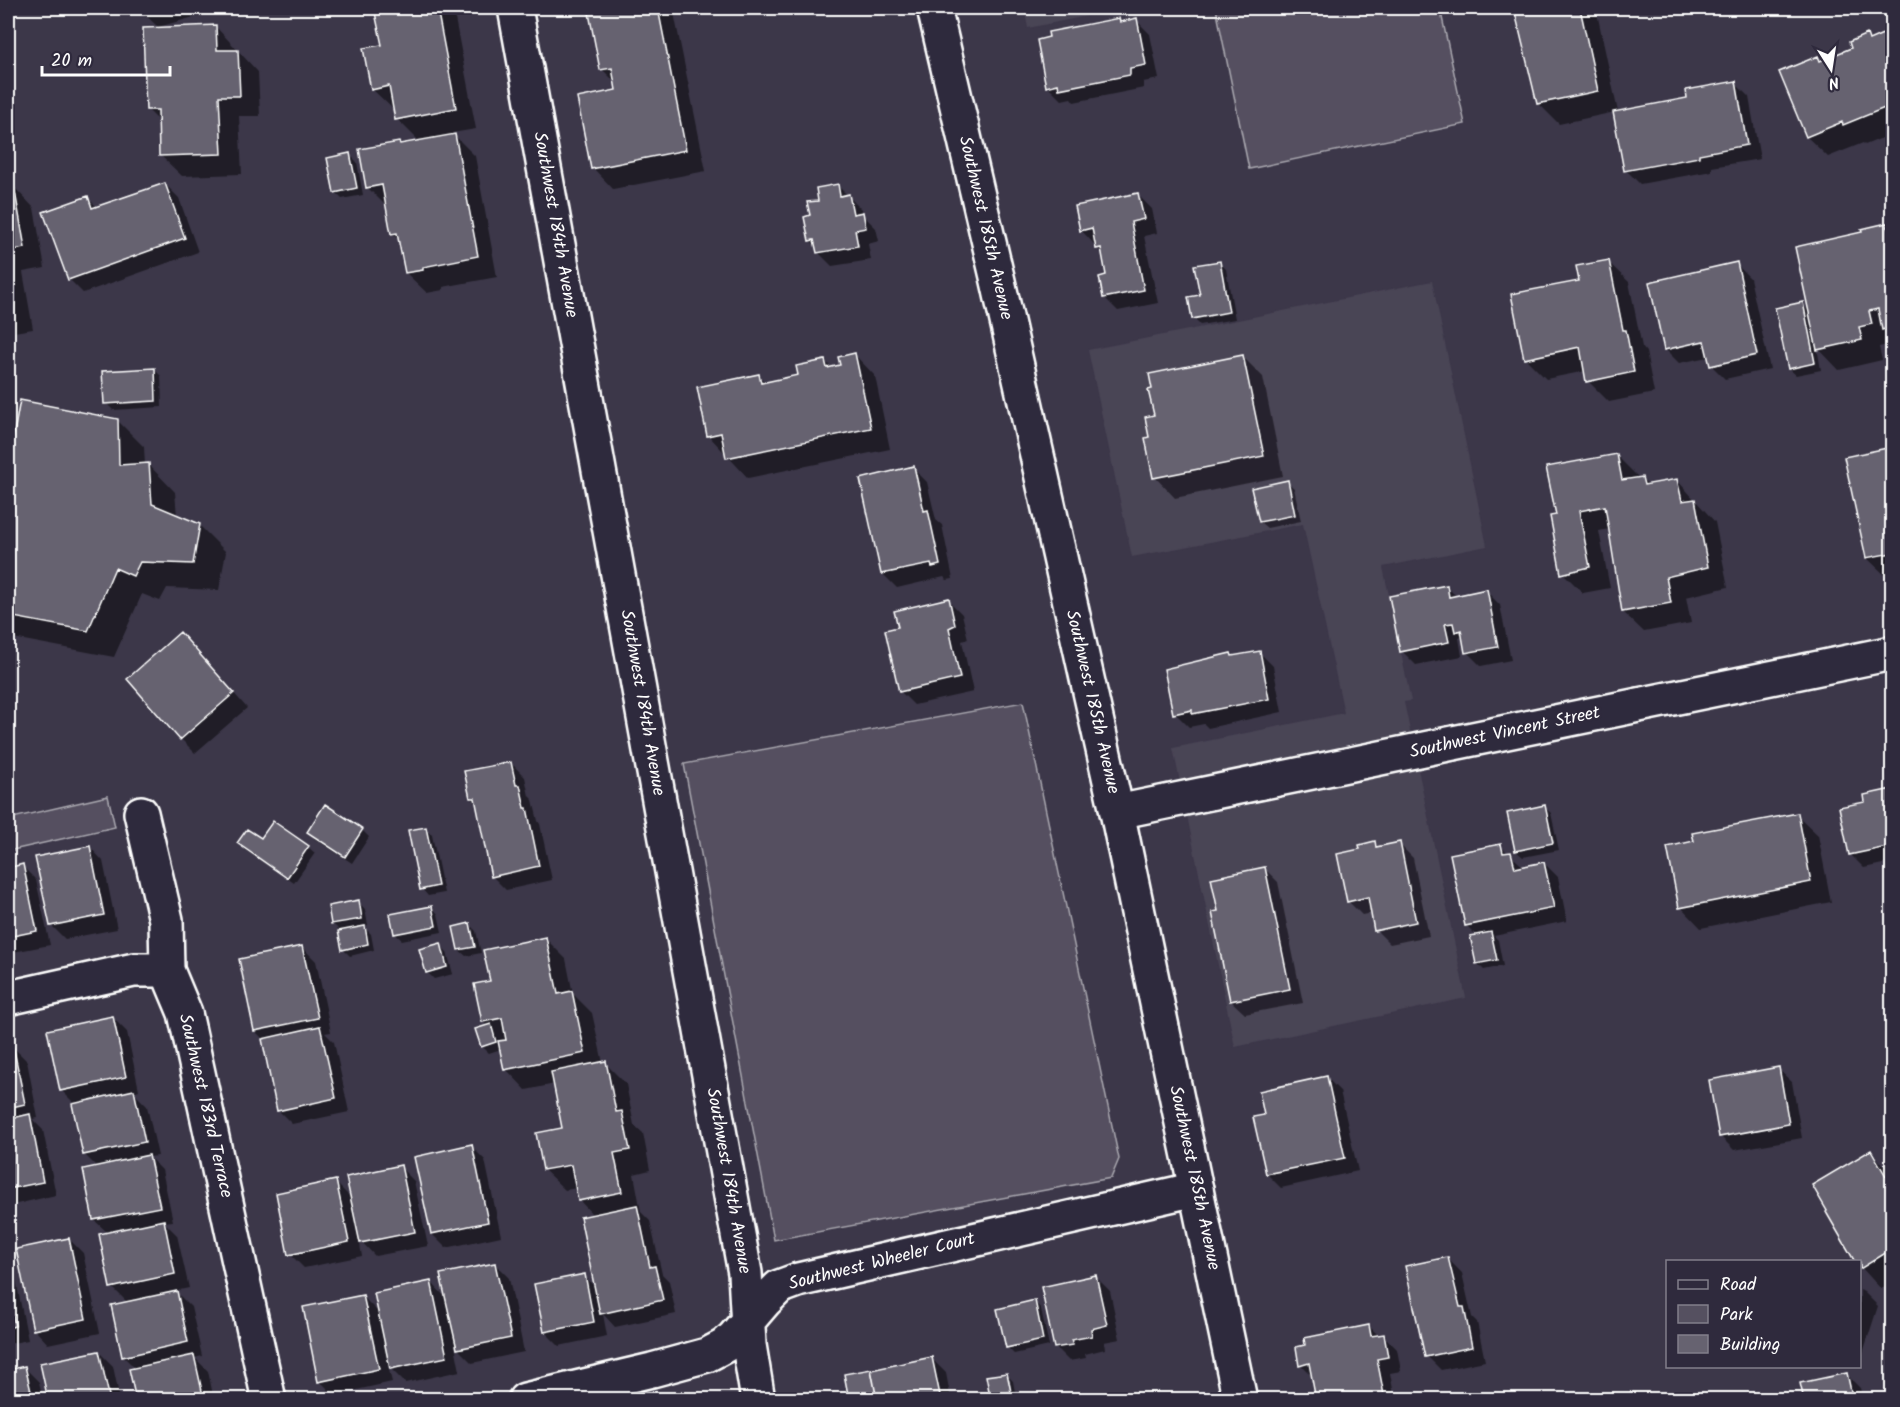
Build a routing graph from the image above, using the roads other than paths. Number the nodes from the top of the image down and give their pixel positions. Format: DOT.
graph roads {
  1 [pos="515,8"];
  2 [pos="934,8"];
  3 [pos="1893,653"];
  4 [pos="1117,812"];
  5 [pos="141,813"];
  6 [pos="168,970"];
  7 [pos="8,998"];
  8 [pos="1196,1188"];
  9 [pos="748,1323"];
  10 [pos="269,1400"];
  11 [pos="525,1400"];
  12 [pos="758,1400"];
  13 [pos="1240,1400"];
  1 -- 9 [label="street, Southwest 184th Avenue"];
  2 -- 4 [label="street, Southwest 185th Avenue"];
  3 -- 4 [label="street, Southwest Vincent Street"];
  4 -- 8 [label="street, Southwest 185th Avenue"];
  5 -- 6 [label="street, Southwest 183rd Terrace"];
  6 -- 7 [label="street"];
  6 -- 10 [label="street, Southwest 183rd Terrace"];
  8 -- 9 [label="street, Southwest Wheeler Court"];
  8 -- 13 [label="street, Southwest 185th Avenue"];
  9 -- 11 [label="street, Southwest Wheeler Court"];
  9 -- 12 [label="street, Southwest 184th Avenue"];
}
